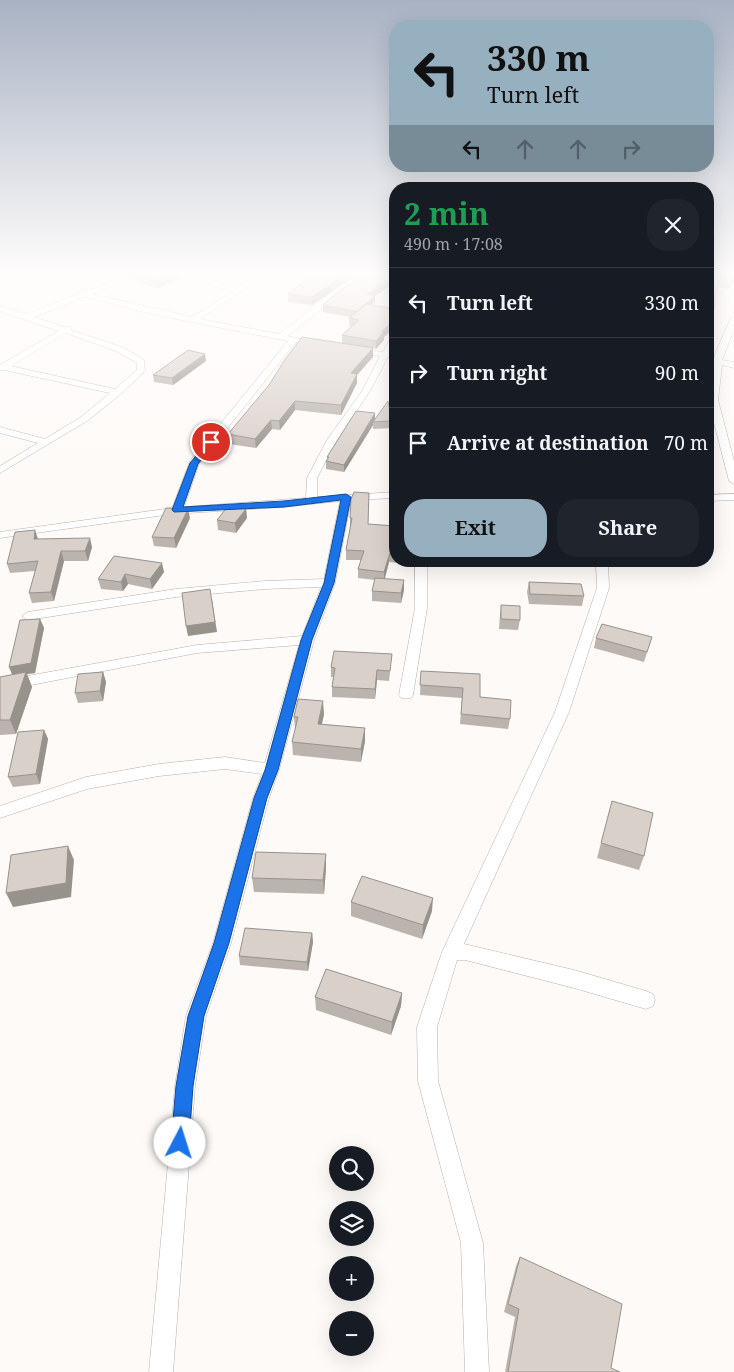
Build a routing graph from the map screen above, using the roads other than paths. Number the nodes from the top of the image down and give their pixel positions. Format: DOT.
graph roads {
  1 [pos="52,338"];
  2 [pos="90,338"];
  3 [pos="281,338"];
  4 [pos="727,338"];
  5 [pos="293,340"];
  6 [pos="330,346"];
  7 [pos="349,349"];
  8 [pos="389,355"];
  9 [pos="714,356"];
  10 [pos="389,358"];
  11 [pos="719,358"];
  12 [pos="734,365"];
  13 [pos="2,368"];
  14 [pos="714,381"];
  15 [pos="118,392"];
  16 [pos="714,414"];
  17 [pos="0,430"];
  18 [pos="46,442"];
  19 [pos="0,470"];
  20 [pos="734,481"];
  21 [pos="389,495"];
  22 [pos="346,497"];
  23 [pos="734,497"];
  24 [pos="714,498"];
  25 [pos="311,501"];
  26 [pos="177,510"];
  27 [pos="0,535"];
  28 [pos="421,567"];
  29 [pos="602,567"];
  30 [pos="329,583"];
  31 [pos="28,616"];
  32 [pos="307,640"];
  33 [pos="0,686"];
  34 [pos="406,695"];
  35 [pos="271,770"];
  36 [pos="0,812"];
  37 [pos="451,952"];
  38 [pos="646,1000"];
  39 [pos="161,1372"];
  40 [pos="477,1372"];
  1 -- 13 [label="street"];
  2 -- 15 [label="street"];
  3 -- 5 [label="street"];
  4 -- 11 [label="street"];
  5 -- 6 [label="street"];
  5 -- 26 [label="street"];
  7 -- 8 [label="street"];
  9 -- 11 [label="street"];
  10 -- 25 [label="street"];
  11 -- 12 [label="street"];
  11 -- 14 [label="street"];
  13 -- 15 [label="street"];
  15 -- 18 [label="street"];
  16 -- 20 [label="street"];
  17 -- 18 [label="street"];
  18 -- 19 [label="street"];
  21 -- 22 [label="street"];
  22 -- 25 [label="street"];
  22 -- 30 [label="street"];
  23 -- 24 [label="street"];
  25 -- 26 [label="street"];
  26 -- 27 [label="street"];
  28 -- 34 [label="street"];
  29 -- 37 [label="street"];
  30 -- 31 [label="street"];
  30 -- 32 [label="street"];
  32 -- 33 [label="street"];
  32 -- 35 [label="street"];
  35 -- 36 [label="street"];
  35 -- 39 [label="street"];
  37 -- 38 [label="street"];
  37 -- 40 [label="street"];
}
